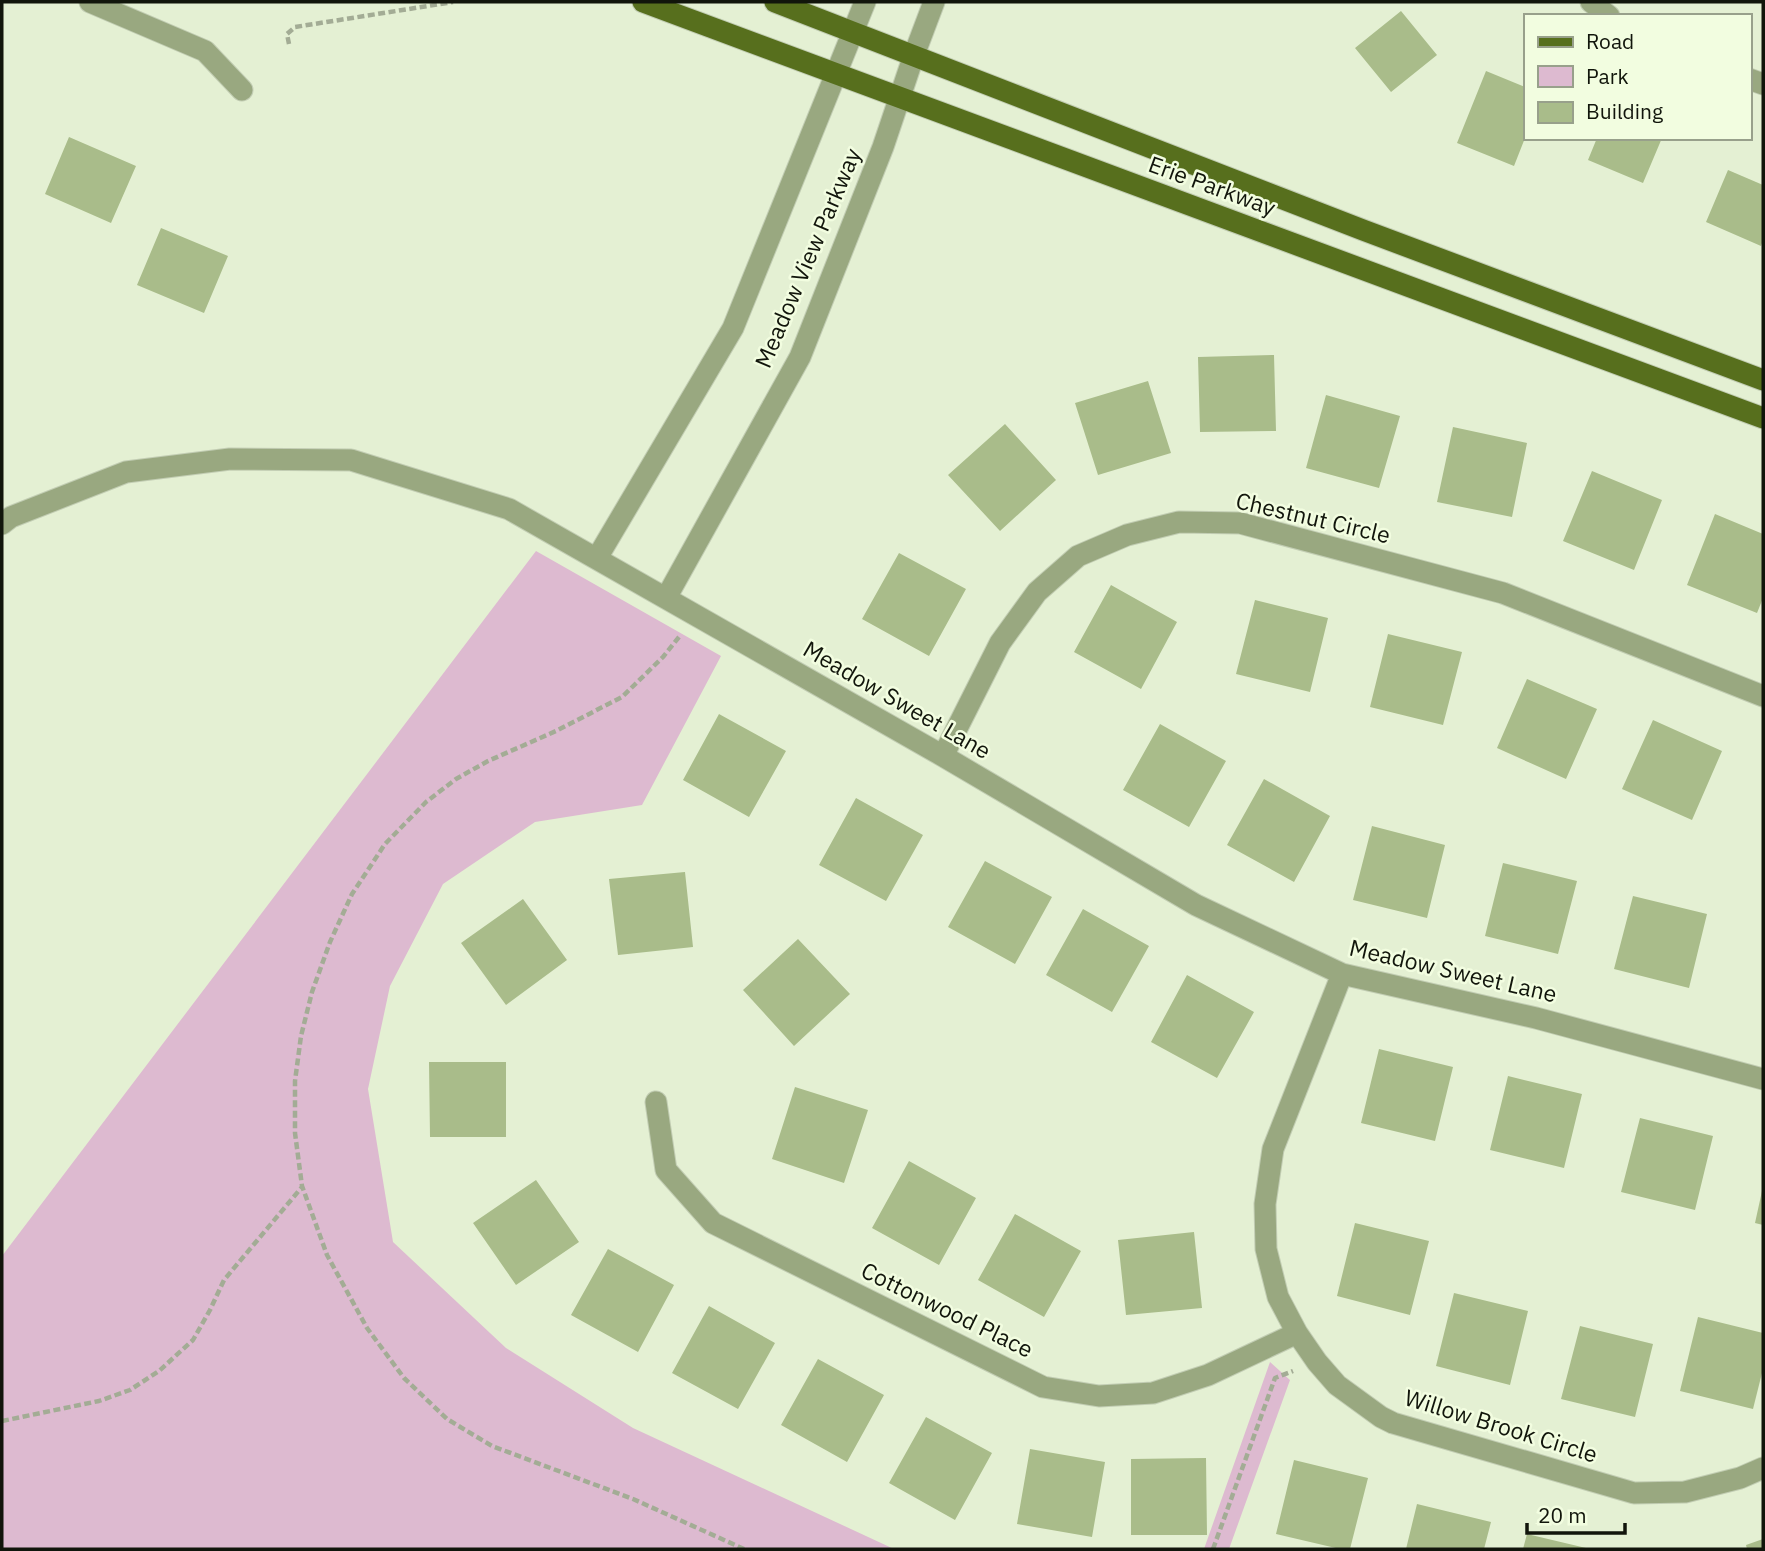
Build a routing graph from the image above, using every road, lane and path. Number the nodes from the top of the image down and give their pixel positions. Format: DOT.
graph roads {
  1 [pos="90,2"];
  2 [pos="453,2"];
  3 [pos="643,2"];
  4 [pos="775,2"];
  5 [pos="865,2"];
  6 [pos="934,2"];
  7 [pos="1591,2"];
  8 [pos="1606,14"];
  9 [pos="853,32"];
  10 [pos="289,44"];
  11 [pos="914,55"];
  12 [pos="836,75"];
  13 [pos="242,90"];
  14 [pos="899,98"];
  15 [pos="1763,380"];
  16 [pos="1763,418"];
  17 [pos="2,524"];
  18 [pos="597,558"];
  19 [pos="666,598"];
  20 [pos="697,616"];
  21 [pos="1763,696"];
  22 [pos="943,756"];
  23 [pos="1342,974"];
  24 [pos="1763,1079"];
  25 [pos="656,1102"];
  26 [pos="302,1186"];
  27 [pos="1297,1332"];
  28 [pos="1317,1362"];
  29 [pos="2,1420"];
  30 [pos="1763,1468"];
  31 [pos="744,1549"];
  32 [pos="1213,1549"];
  1 -- 13 [label="street"];
  2 -- 10 [label="path"];
  3 -- 12 [label="main road, Erie Parkway"];
  4 -- 9 [label="main road, Erie Parkway"];
  5 -- 9 [label="street, Meadow View Parkway"];
  6 -- 11 [label="street, Meadow View Parkway"];
  7 -- 8 [label="street"];
  9 -- 11 [label="main road, Erie Parkway"];
  9 -- 12 [label="street, Meadow View Parkway"];
  11 -- 14 [label="street, Meadow View Parkway"];
  11 -- 15 [label="main road, Erie Parkway"];
  12 -- 14 [label="main road, Erie Parkway"];
  12 -- 18 [label="street, Meadow View Parkway"];
  14 -- 16 [label="main road, Erie Parkway"];
  14 -- 19 [label="street, Meadow View Parkway"];
  17 -- 18 [label="street, Meadow Sweet Lane"];
  18 -- 19 [label="street, Meadow Sweet Lane"];
  19 -- 20 [label="street, Meadow Sweet Lane"];
  20 -- 22 [label="street, Meadow Sweet Lane"];
  20 -- 26 [label="path"];
  21 -- 22 [label="street, Chestnut Circle"];
  22 -- 23 [label="street, Meadow Sweet Lane"];
  23 -- 24 [label="street, Meadow Sweet Lane"];
  23 -- 27 [label="street, Willow Brook Circle"];
  25 -- 27 [label="street, Cottonwood Place"];
  26 -- 29 [label="path"];
  26 -- 31 [label="path"];
  27 -- 28 [label="street, Willow Brook Circle"];
  28 -- 30 [label="street, Willow Brook Circle"];
  28 -- 32 [label="path"];
}
